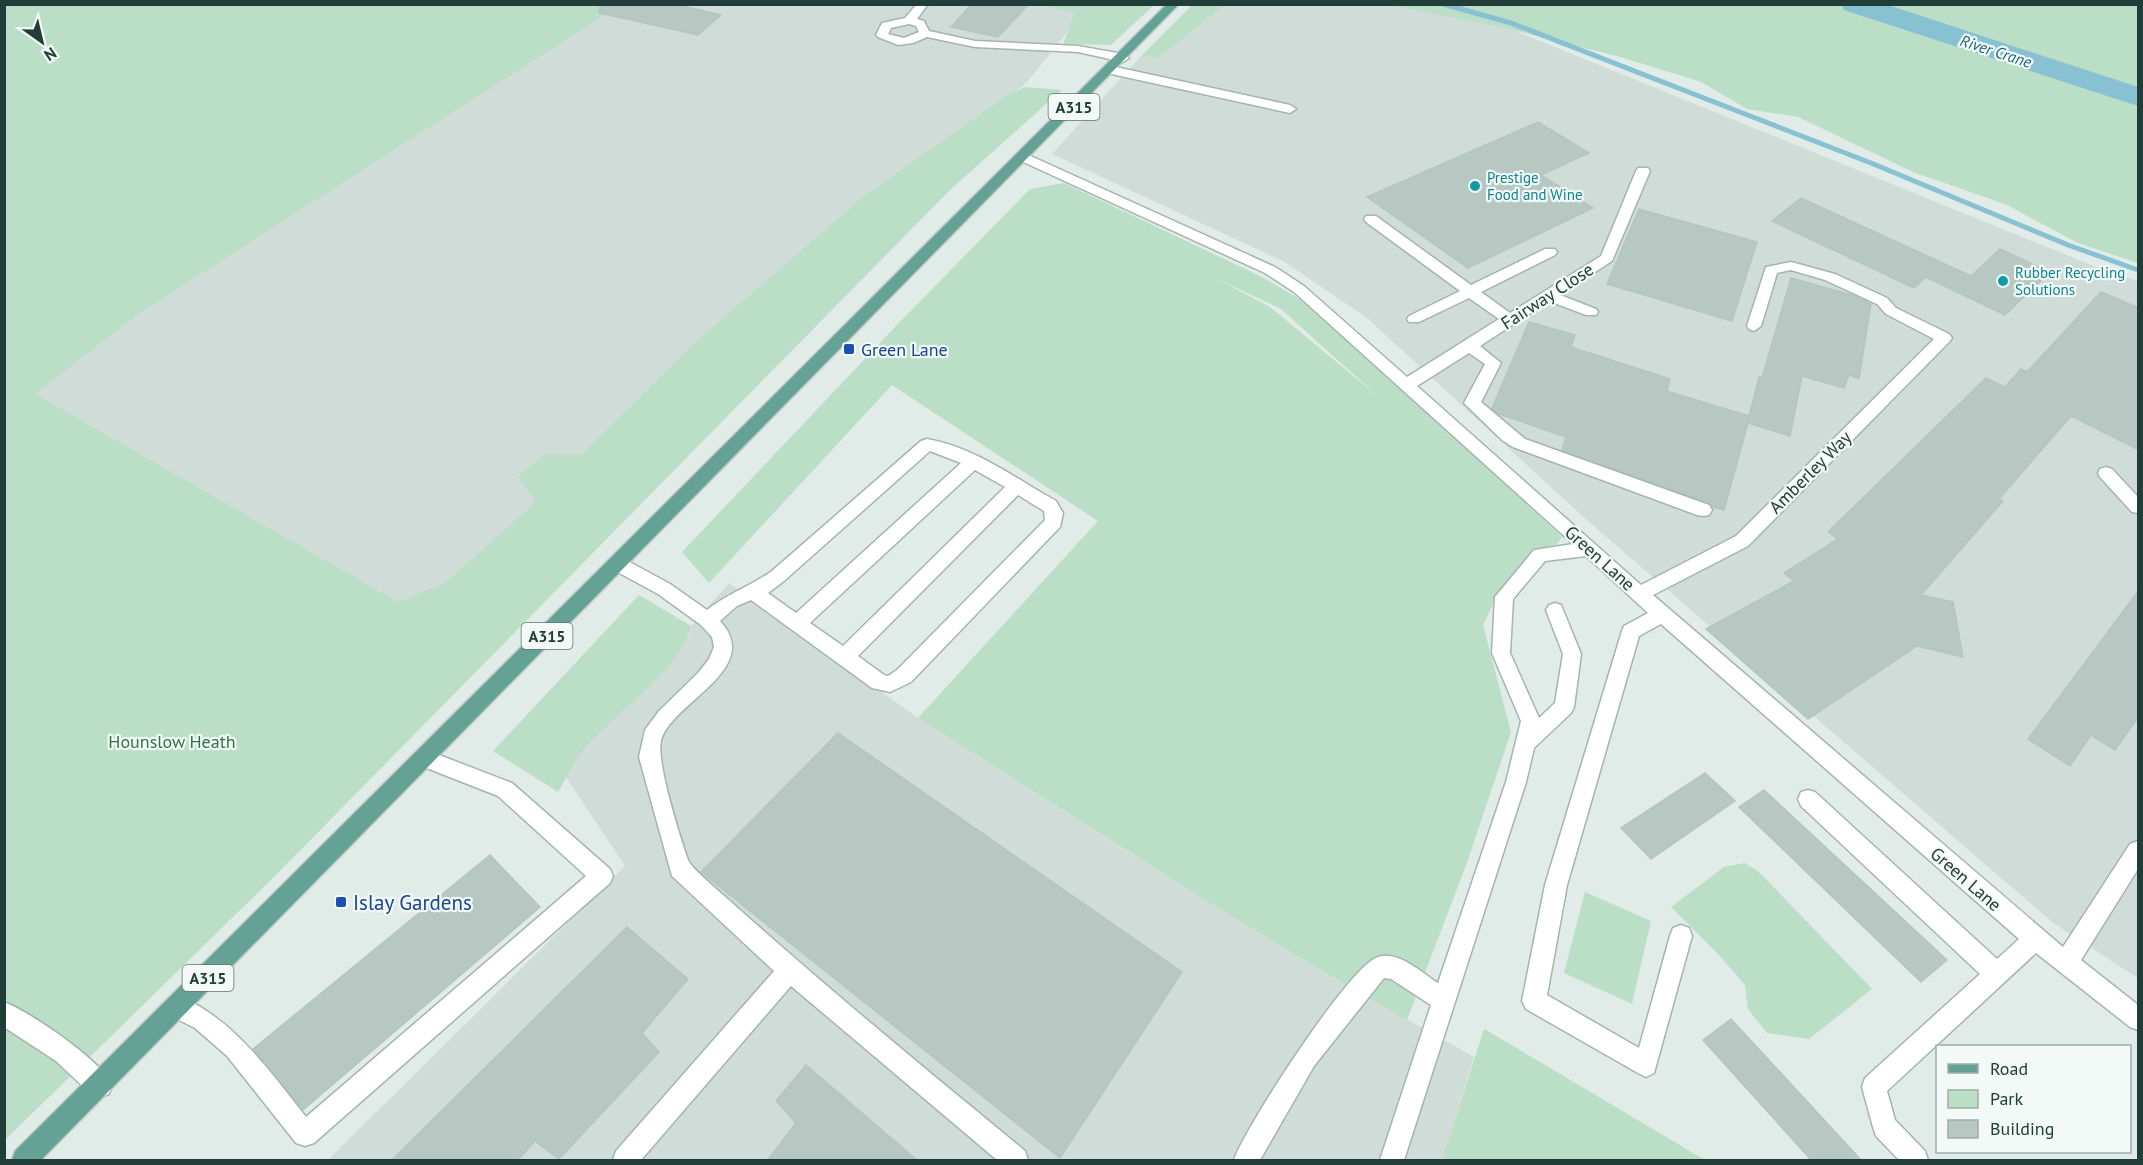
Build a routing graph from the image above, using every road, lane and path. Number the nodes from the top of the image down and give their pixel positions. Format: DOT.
graph roads {
  1 [pos="923,4"];
  2 [pos="1174,4"];
  3 [pos="909,21"];
  4 [pos="925,33"];
  5 [pos="1123,58"];
  6 [pos="1111,70"];
  7 [pos="1290,109"];
  8 [pos="1024,157"];
  9 [pos="1642,171"];
  10 [pos="1371,219"];
  11 [pos="1550,252"];
  12 [pos="1470,291"];
  13 [pos="1547,295"];
  14 [pos="1591,312"];
  15 [pos="1414,319"];
  16 [pos="1510,320"];
  17 [pos="1754,326"];
  18 [pos="1470,346"];
  19 [pos="1408,384"];
  20 [pos="972,463"];
  21 [pos="2106,473"];
  22 [pos="1016,488"];
  23 [pos="2139,507"];
  24 [pos="1703,510"];
  25 [pos="1590,549"];
  26 [pos="618,564"];
  27 [pos="753,592"];
  28 [pos="1640,594"];
  29 [pos="1555,610"];
  30 [pos="1662,614"];
  31 [pos="708,620"];
  32 [pos="796,624"];
  33 [pos="844,658"];
  34 [pos="1526,743"];
  35 [pos="426,759"];
  36 [pos="1808,799"];
  37 [pos="2139,851"];
  38 [pos="1681,936"];
  39 [pos="2035,939"];
  40 [pos="2066,963"];
  41 [pos="790,970"];
  42 [pos="1996,974"];
  43 [pos="1445,1001"];
  44 [pos="179,1008"];
  45 [pos="4,1013"];
  46 [pos="2139,1019"];
  47 [pos="100,1085"];
  48 [pos="24,1161"];
  49 [pos="626,1161"];
  50 [pos="1016,1161"];
  51 [pos="1246,1161"];
  52 [pos="1392,1161"];
  53 [pos="1916,1161"];
  1 -- 3 [label="street"];
  2 -- 5 [label="main road, A315"];
  3 -- 4 [label="street"];
  3 -- 4 [label="street"];
  4 -- 5 [label="street"];
  5 -- 6 [label="main road, A315"];
  6 -- 7 [label="street"];
  6 -- 8 [label="main road, A315"];
  8 -- 19 [label="street, Green Lane"];
  8 -- 26 [label="main road, A315"];
  9 -- 13 [label="street, Fairway Close"];
  10 -- 12 [label="street"];
  11 -- 12 [label="street"];
  12 -- 15 [label="street"];
  12 -- 16 [label="street"];
  13 -- 14 [label="street"];
  13 -- 16 [label="street, Fairway Close"];
  16 -- 18 [label="street, Fairway Close"];
  17 -- 28 [label="street, Amberley Way"];
  18 -- 19 [label="street, Fairway Close"];
  18 -- 24 [label="street"];
  19 -- 25 [label="street, Green Lane"];
  20 -- 22 [label="street"];
  20 -- 27 [label="street"];
  20 -- 32 [label="street"];
  21 -- 23 [label="street"];
  22 -- 33 [label="street"];
  22 -- 33 [label="street"];
  25 -- 28 [label="street, Green Lane"];
  25 -- 34 [label="street"];
  26 -- 31 [label="street"];
  26 -- 35 [label="main road, A315"];
  27 -- 31 [label="street"];
  27 -- 32 [label="street"];
  28 -- 30 [label="street, Green Lane"];
  29 -- 34 [label="street"];
  30 -- 38 [label="street"];
  30 -- 39 [label="street, Green Lane"];
  31 -- 41 [label="street"];
  32 -- 33 [label="street"];
  34 -- 43 [label="street"];
  35 -- 44 [label="main road, A315"];
  35 -- 44 [label="street"];
  36 -- 42 [label="street"];
  37 -- 40 [label="street"];
  39 -- 40 [label="street, Green Lane"];
  39 -- 42 [label="street"];
  40 -- 46 [label="street, Green Lane"];
  41 -- 49 [label="street"];
  41 -- 50 [label="street"];
  42 -- 53 [label="street"];
  43 -- 51 [label="street"];
  43 -- 52 [label="street"];
  44 -- 47 [label="main road, A315"];
  45 -- 47 [label="street"];
  47 -- 48 [label="main road, A315"];
}
